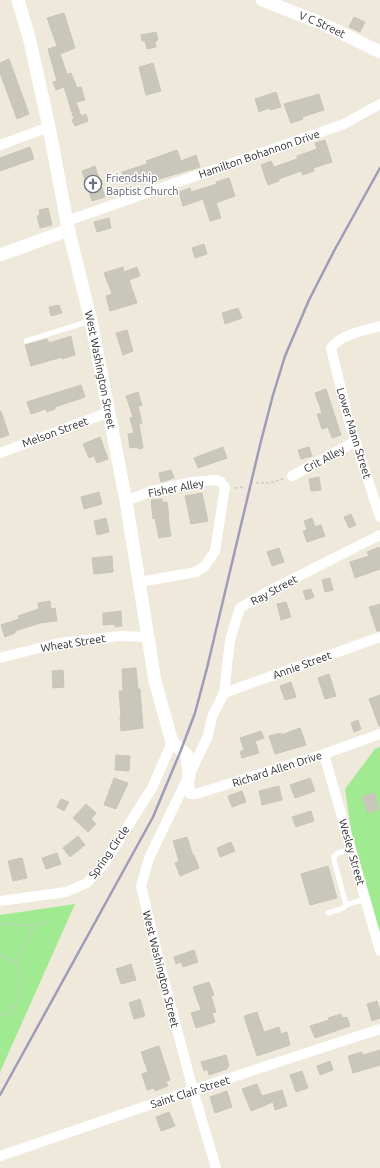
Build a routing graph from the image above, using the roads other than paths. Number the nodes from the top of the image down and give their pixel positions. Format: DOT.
graph roads {
  1 [pos="18,0"];
  2 [pos="262,0"];
  3 [pos="380,52"];
  4 [pos="380,104"];
  5 [pos="49,127"];
  6 [pos="0,145"];
  7 [pos="68,226"];
  8 [pos="0,255"];
  9 [pos="91,321"];
  10 [pos="380,326"];
  11 [pos="26,341"];
  12 [pos="109,412"];
  13 [pos="356,441"];
  14 [pos="0,453"];
  15 [pos="292,476"];
  16 [pos="126,501"];
  17 [pos="380,518"];
  18 [pos="380,535"];
  19 [pos="139,582"];
  20 [pos="148,637"];
  21 [pos="380,637"];
  22 [pos="0,658"];
  23 [pos="224,693"];
  24 [pos="380,734"];
  25 [pos="172,742"];
  26 [pos="324,754"];
  27 [pos="189,776"];
  28 [pos="351,849"];
  29 [pos="365,899"];
  30 [pos="0,901"];
  31 [pos="346,905"];
  32 [pos="328,913"];
  33 [pos="376,925"];
  34 [pos="380,951"];
  35 [pos="380,1029"];
  36 [pos="193,1090"];
  37 [pos="0,1156"];
  38 [pos="216,1168"];
  1 -- 5 [label="street, West Washington Street"];
  2 -- 3 [label="street, V C Street"];
  4 -- 7 [label="street, Hamilton Bohannon Drive"];
  5 -- 6 [label="street"];
  5 -- 7 [label="street, West Washington Street"];
  7 -- 8 [label="street"];
  7 -- 9 [label="street, West Washington Street"];
  9 -- 11 [label="lane"];
  9 -- 12 [label="street, West Washington Street"];
  10 -- 13 [label="street, Lower Mann Street"];
  12 -- 14 [label="street, Melson Street"];
  12 -- 16 [label="street, West Washington Street"];
  13 -- 15 [label="street, Crit Alley"];
  13 -- 17 [label="street, Lower Mann Street"];
  16 -- 19 [label="street, West Washington Street"];
  16 -- 19 [label="street, Fisher Alley"];
  18 -- 23 [label="street, Ray Street"];
  19 -- 20 [label="street, West Washington Street"];
  20 -- 22 [label="street, Wheat Street"];
  20 -- 25 [label="street, West Washington Street"];
  21 -- 23 [label="street, Annie Street"];
  23 -- 27 [label="street, Ray Street"];
  24 -- 26 [label="street, Richard Allen Drive"];
  25 -- 27 [label="street"];
  25 -- 30 [label="street, Spring Circle"];
  26 -- 27 [label="street, Richard Allen Drive"];
  26 -- 28 [label="street, Wesley Street"];
  27 -- 36 [label="street, West Washington Street"];
  28 -- 29 [label="street, Wesley Street"];
  28 -- 31 [label="lane"];
  29 -- 31 [label="lane"];
  29 -- 33 [label="street, Wesley Street"];
  31 -- 32 [label="lane"];
  33 -- 34 [label="street, Wesley Street"];
  35 -- 36 [label="street, Saint Clair Street"];
  36 -- 37 [label="street, Saint Clair Street"];
  36 -- 38 [label="street, West Washington Street"];
}
